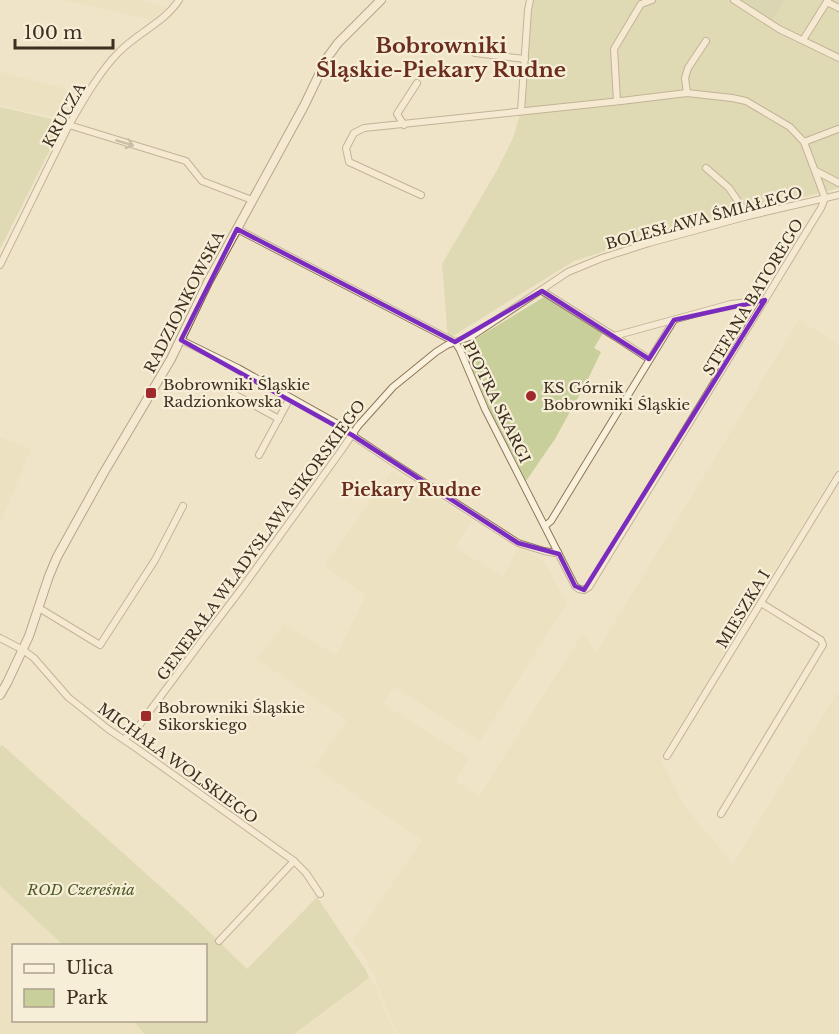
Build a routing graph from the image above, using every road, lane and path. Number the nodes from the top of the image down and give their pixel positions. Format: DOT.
graph roads {
  1 [pos="179,0"];
  2 [pos="381,0"];
  3 [pos="530,0"];
  4 [pos="652,0"];
  5 [pos="734,0"];
  6 [pos="828,1"];
  7 [pos="839,8"];
  8 [pos="803,40"];
  9 [pos="706,41"];
  10 [pos="475,53"];
  11 [pos="839,58"];
  12 [pos="525,59"];
  13 [pos="417,83"];
  14 [pos="687,93"];
  15 [pos="617,101"];
  16 [pos="521,111"];
  17 [pos="404,124"];
  18 [pos="69,125"];
  19 [pos="838,129"];
  20 [pos="804,142"];
  21 [pos="706,168"];
  22 [pos="816,171"];
  23 [pos="839,183"];
  24 [pos="421,195"];
  25 [pos="839,195"];
  26 [pos="825,198"];
  27 [pos="252,200"];
  28 [pos="748,216"];
  29 [pos="237,229"];
  30 [pos="0,265"];
  31 [pos="542,291"];
  32 [pos="765,300"];
  33 [pos="674,320"];
  34 [pos="614,336"];
  35 [pos="181,340"];
  36 [pos="455,342"];
  37 [pos="649,359"];
  38 [pos="234,394"];
  39 [pos="290,398"];
  40 [pos="279,419"];
  41 [pos="353,434"];
  42 [pos="259,455"];
  43 [pos="839,475"];
  44 [pos="183,506"];
  45 [pos="545,526"];
  46 [pos="558,552"];
  47 [pos="584,590"];
  48 [pos="761,603"];
  49 [pos="39,608"];
  50 [pos="0,638"];
  51 [pos="23,650"];
  52 [pos="0,695"];
  53 [pos="124,739"];
  54 [pos="667,756"];
  55 [pos="721,814"];
  56 [pos="294,861"];
  57 [pos="320,894"];
  58 [pos="219,941"];
  1 -- 18 [label="street, KRUCZA"];
  2 -- 27 [label="street, RADZIONKOWSKA"];
  3 -- 12 [label="street"];
  4 -- 15 [label="street"];
  5 -- 8 [label="street"];
  6 -- 7 [label="street"];
  6 -- 8 [label="street"];
  8 -- 11 [label="street"];
  9 -- 14 [label="street"];
  10 -- 12 [label="street"];
  12 -- 16 [label="street"];
  13 -- 17 [label="street"];
  14 -- 15 [label="street"];
  14 -- 20 [label="street"];
  15 -- 16 [label="street"];
  16 -- 17 [label="street"];
  17 -- 24 [label="street"];
  18 -- 27 [label="street, one-way"];
  18 -- 30 [label="street, KRUCZA"];
  19 -- 20 [label="street"];
  20 -- 22 [label="street"];
  21 -- 28 [label="street"];
  22 -- 23 [label="street"];
  22 -- 26 [label="street"];
  25 -- 26 [label="street, BOLESŁAWA ŚMIAŁEGO"];
  26 -- 28 [label="street, BOLESŁAWA ŚMIAŁEGO"];
  26 -- 32 [label="street, STEFANA BATOREGO"];
  27 -- 29 [label="street, RADZIONKOWSKA"];
  28 -- 31 [label="street, BOLESŁAWA ŚMIAŁEGO"];
  29 -- 35 [label="street, RADZIONKOWSKA"];
  29 -- 36 [label="street, PIOTRA SKARGI"];
  31 -- 34 [label="street"];
  31 -- 36 [label="street, BOLESŁAWA ŚMIAŁEGO"];
  32 -- 33 [label="street"];
  32 -- 47 [label="street, STEFANA BATOREGO"];
  33 -- 34 [label="street"];
  33 -- 37 [label="street"];
  34 -- 37 [label="street"];
  35 -- 39 [label="street"];
  35 -- 49 [label="street, RADZIONKOWSKA"];
  36 -- 41 [label="street, GENERAŁA WŁADYSŁAWA SIKORSKIEGO"];
  36 -- 45 [label="street, PIOTRA SKARGI"];
  37 -- 45 [label="street"];
  38 -- 40 [label="street"];
  39 -- 40 [label="street"];
  39 -- 41 [label="street"];
  40 -- 42 [label="street"];
  41 -- 46 [label="street"];
  41 -- 53 [label="street, GENERAŁA WŁADYSŁAWA SIKORSKIEGO"];
  43 -- 48 [label="street, MIESZKA I"];
  44 -- 49 [label="street"];
  45 -- 46 [label="street, PIOTRA SKARGI"];
  46 -- 47 [label="street, PIOTRA SKARGI"];
  48 -- 54 [label="street, MIESZKA I"];
  48 -- 55 [label="street"];
  49 -- 51 [label="street, RADZIONKOWSKA"];
  50 -- 51 [label="street, MICHAŁA WOLSKIEGO"];
  51 -- 52 [label="street, RADZIONKOWSKA"];
  51 -- 53 [label="street, MICHAŁA WOLSKIEGO"];
  53 -- 56 [label="street, MICHAŁA WOLSKIEGO"];
  56 -- 57 [label="street, MICHAŁA WOLSKIEGO"];
  56 -- 58 [label="street"];
}
